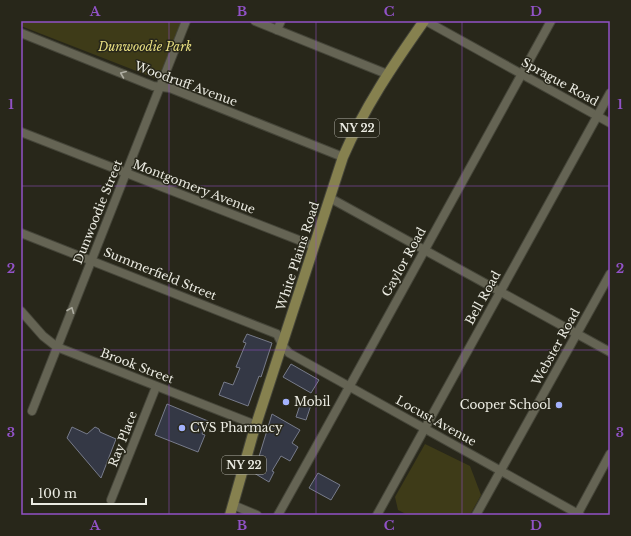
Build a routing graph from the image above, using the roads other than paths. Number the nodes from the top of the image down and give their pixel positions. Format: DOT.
graph roads {
  1 [pos="186,21"];
  2 [pos="255,21"];
  3 [pos="281,21"];
  4 [pos="425,21"];
  5 [pos="551,21"];
  6 [pos="277,30"];
  7 [pos="21,33"];
  8 [pos="388,74"];
  9 [pos="521,74"];
  10 [pos="160,87"];
  11 [pos="610,94"];
  12 [pos="598,116"];
  13 [pos="610,123"];
  14 [pos="21,132"];
  15 [pos="343,157"];
  16 [pos="126,173"];
  17 [pos="330,198"];
  18 [pos="21,233"];
  19 [pos="314,246"];
  20 [pos="424,250"];
  21 [pos="92,260"];
  22 [pos="610,274"];
  23 [pos="500,292"];
  24 [pos="21,311"];
  25 [pos="577,334"];
  26 [pos="283,346"];
  27 [pos="57,347"];
  28 [pos="610,352"];
  29 [pos="156,386"];
  30 [pos="350,387"];
  31 [pos="32,411"];
  32 [pos="256,425"];
  33 [pos="424,428"];
  34 [pos="610,454"];
  35 [pos="501,471"];
  36 [pos="111,500"];
  37 [pos="233,505"];
  38 [pos="230,515"];
  39 [pos="257,515"];
  40 [pos="278,515"];
  41 [pos="377,515"];
  42 [pos="476,515"];
  43 [pos="578,515"];
  1 -- 10 [label="street, Dunwoodie Street"];
  2 -- 6 [label="street"];
  3 -- 6 [label="street"];
  4 -- 8 [label="main road, White Plains Road / NY 22"];
  4 -- 9 [label="street, Sprague Road"];
  5 -- 9 [label="street, Gaylor Road"];
  6 -- 8 [label="street"];
  10 -- 7 [label="street, Woodruff Avenue, one-way"];
  8 -- 15 [label="main road, White Plains Road / NY 22"];
  9 -- 12 [label="street, Sprague Road"];
  9 -- 20 [label="street, Gaylor Road"];
  10 -- 15 [label="street, Woodruff Avenue"];
  10 -- 16 [label="street, Dunwoodie Street"];
  11 -- 12 [label="street, Bell Road"];
  12 -- 13 [label="street, Sprague Road"];
  12 -- 23 [label="street, Bell Road"];
  14 -- 16 [label="street, Montgomery Avenue"];
  15 -- 17 [label="main road, White Plains Road / NY 22"];
  16 -- 19 [label="street, Montgomery Avenue"];
  16 -- 21 [label="street, Dunwoodie Street"];
  17 -- 19 [label="main road, White Plains Road / NY 22"];
  17 -- 20 [label="street"];
  18 -- 21 [label="street, Summerfield Street"];
  19 -- 26 [label="main road, White Plains Road / NY 22"];
  20 -- 23 [label="street"];
  20 -- 30 [label="street, Gaylor Road"];
  21 -- 26 [label="street, Summerfield Street"];
  27 -- 21 [label="street, Dunwoodie Street, one-way"];
  22 -- 25 [label="street, Webster Road"];
  23 -- 25 [label="street"];
  23 -- 33 [label="street, Bell Road"];
  24 -- 27 [label="street, Brook Street"];
  25 -- 28 [label="street"];
  25 -- 35 [label="street, Webster Road"];
  26 -- 30 [label="street, Locust Avenue"];
  26 -- 32 [label="main road, White Plains Road / NY 22"];
  27 -- 29 [label="street, Brook Street"];
  27 -- 31 [label="street, Dunwoodie Street"];
  29 -- 32 [label="street, Brook Street"];
  29 -- 36 [label="street, Ray Place"];
  30 -- 33 [label="street, Locust Avenue"];
  30 -- 40 [label="street, Gaylor Road"];
  32 -- 37 [label="main road, White Plains Road / NY 22"];
  33 -- 35 [label="street, Locust Avenue"];
  33 -- 41 [label="street, Bell Road"];
  34 -- 43 [label="street"];
  35 -- 42 [label="street, Webster Road"];
  35 -- 43 [label="street, Locust Avenue"];
  37 -- 38 [label="main road, White Plains Road / NY 22"];
  37 -- 39 [label="street"];
}
